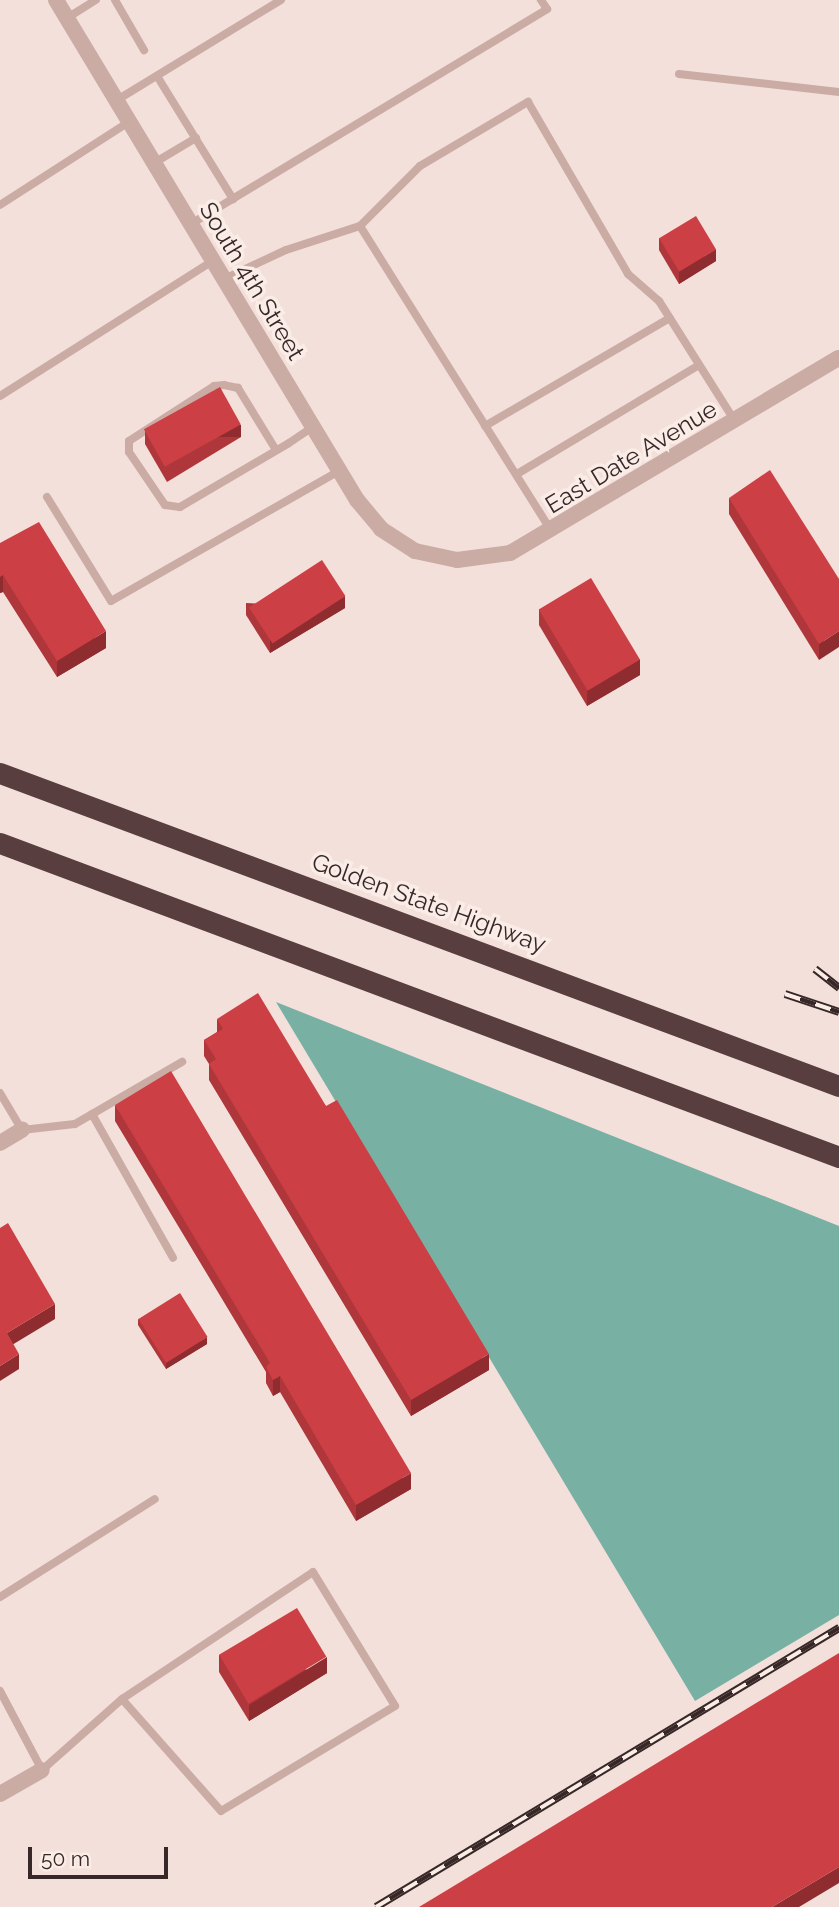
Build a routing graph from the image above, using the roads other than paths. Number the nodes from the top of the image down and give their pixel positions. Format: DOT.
graph roads {
  1 [pos="56,0"];
  2 [pos="96,0"];
  3 [pos="116,0"];
  4 [pos="281,0"];
  5 [pos="541,0"];
  6 [pos="67,18"];
  7 [pos="144,50"];
  8 [pos="679,74"];
  9 [pos="157,76"];
  10 [pos="839,92"];
  11 [pos="117,100"];
  12 [pos="129,122"];
  13 [pos="196,138"];
  14 [pos="154,163"];
  15 [pos="233,199"];
  16 [pos="0,205"];
  17 [pos="191,224"];
  18 [pos="360,226"];
  19 [pos="213,261"];
  20 [pos="224,279"];
  21 [pos="670,318"];
  22 [pos="839,358"];
  23 [pos="699,365"];
  24 [pos="0,396"];
  25 [pos="735,421"];
  26 [pos="485,425"];
  27 [pos="313,427"];
  28 [pos="276,450"];
  29 [pos="340,471"];
  30 [pos="517,474"];
  31 [pos="47,496"];
  32 [pos="551,531"];
  33 [pos="434,558"];
  34 [pos="0,772"];
  35 [pos="0,843"];
  36 [pos="182,1062"];
  37 [pos="839,1086"];
  38 [pos="0,1093"];
  39 [pos="92,1114"];
  40 [pos="22,1129"];
  41 [pos="0,1143"];
  42 [pos="839,1157"];
  43 [pos="173,1258"];
  44 [pos="155,1499"];
  45 [pos="0,1597"];
  46 [pos="0,1691"];
  47 [pos="122,1699"];
  48 [pos="42,1770"];
  49 [pos="0,1794"];
  1 -- 6 [label="street, South 4th Street"];
  2 -- 6 [label="lane"];
  3 -- 7 [label="lane"];
  4 -- 9 [label="lane"];
  5 -- 15 [label="lane"];
  6 -- 11 [label="street, South 4th Street"];
  8 -- 10 [label="lane"];
  9 -- 11 [label="lane"];
  9 -- 13 [label="lane"];
  11 -- 12 [label="street, South 4th Street"];
  12 -- 14 [label="street, South 4th Street"];
  12 -- 16 [label="lane"];
  13 -- 14 [label="lane"];
  13 -- 15 [label="lane"];
  14 -- 17 [label="street, South 4th Street"];
  15 -- 17 [label="lane"];
  17 -- 19 [label="street, South 4th Street"];
  18 -- 20 [label="lane"];
  18 -- 21 [label="lane"];
  18 -- 26 [label="lane"];
  19 -- 20 [label="street, South 4th Street"];
  19 -- 24 [label="lane"];
  20 -- 27 [label="street, South 4th Street"];
  21 -- 23 [label="lane"];
  21 -- 26 [label="lane"];
  22 -- 25 [label="street, East Date Avenue"];
  23 -- 25 [label="lane"];
  23 -- 30 [label="lane"];
  25 -- 32 [label="street, East Date Avenue"];
  26 -- 30 [label="lane"];
  27 -- 28 [label="lane"];
  27 -- 29 [label="street, South 4th Street"];
  28 -- 28 [label="lane"];
  29 -- 31 [label="lane"];
  29 -- 33 [label="street, South 4th Street"];
  30 -- 32 [label="lane"];
  32 -- 33 [label="street, East Date Avenue"];
  34 -- 37 [label="highway, Golden State Highway"];
  35 -- 42 [label="highway"];
  36 -- 39 [label="lane"];
  38 -- 40 [label="lane"];
  39 -- 40 [label="lane"];
  39 -- 43 [label="lane"];
  40 -- 41 [label="street"];
  44 -- 45 [label="lane"];
  46 -- 48 [label="lane"];
  47 -- 47 [label="lane"];
  47 -- 48 [label="lane"];
  48 -- 49 [label="street"];
}
